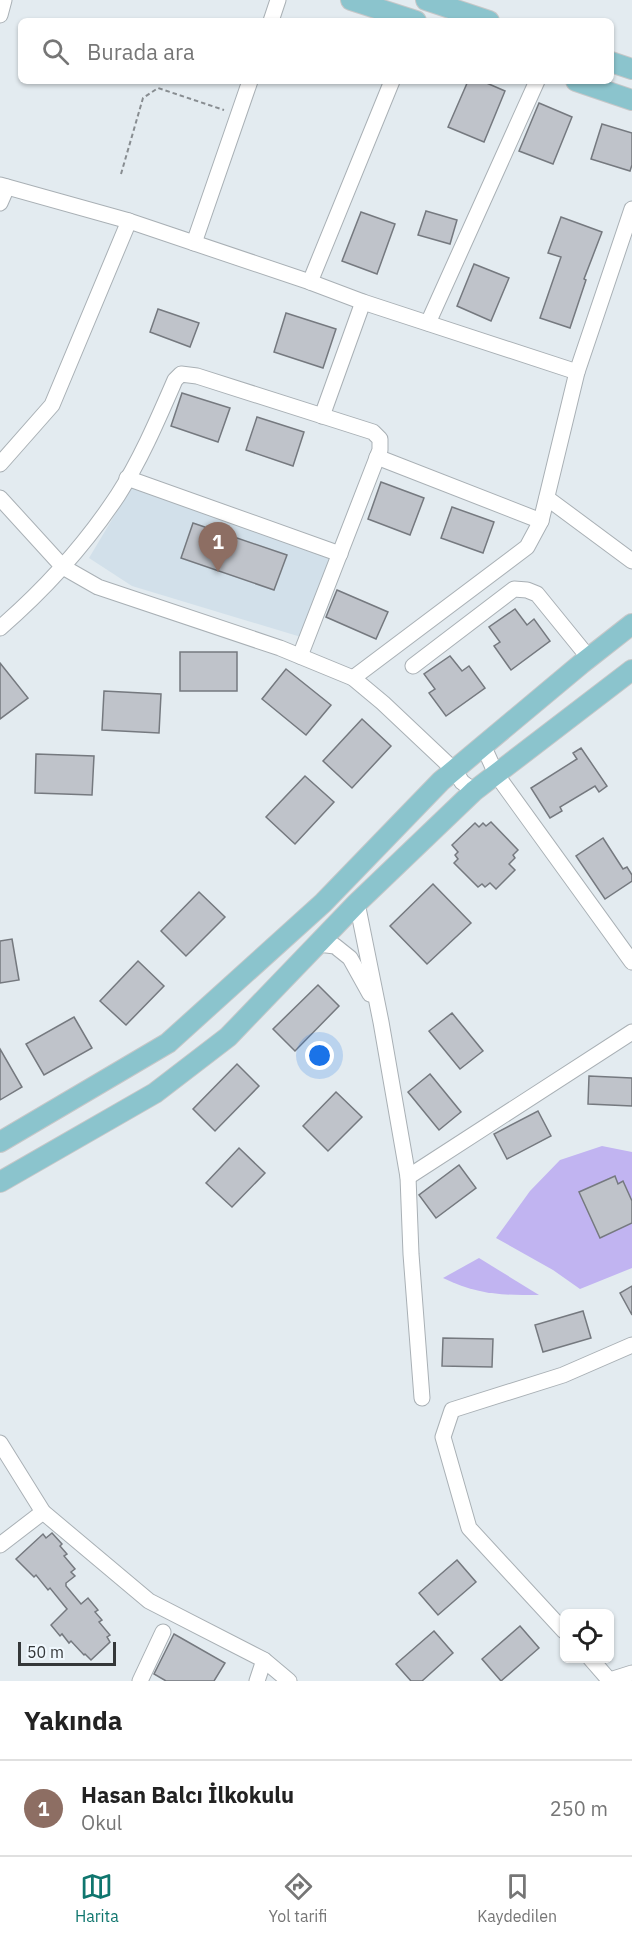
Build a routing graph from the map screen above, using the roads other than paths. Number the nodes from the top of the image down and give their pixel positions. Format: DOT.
graph roads {
  1 [pos="4,0"];
  2 [pos="278,0"];
  3 [pos="351,0"];
  4 [pos="426,0"];
  5 [pos="0,15"];
  6 [pos="272,18"];
  7 [pos="407,18"];
  8 [pos="480,18"];
  9 [pos="614,63"];
  10 [pos="632,69"];
  11 [pos="249,84"];
  12 [pos="391,84"];
  13 [pos="536,84"];
  14 [pos="585,84"];
  15 [pos="632,100"];
  16 [pos="3,186"];
  17 [pos="0,204"];
  18 [pos="632,208"];
  19 [pos="129,221"];
  20 [pos="194,243"];
  21 [pos="625,252"];
  22 [pos="310,282"];
  23 [pos="363,302"];
  24 [pos="428,323"];
  25 [pos="577,372"];
  26 [pos="322,416"];
  27 [pos="377,457"];
  28 [pos="0,464"];
  29 [pos="127,478"];
  30 [pos="0,498"];
  31 [pos="547,498"];
  32 [pos="542,521"];
  33 [pos="340,554"];
  34 [pos="632,561"];
  35 [pos="63,567"];
  36 [pos="632,624"];
  37 [pos="0,628"];
  38 [pos="300,656"];
  39 [pos="589,658"];
  40 [pos="413,666"];
  41 [pos="632,670"];
  42 [pos="353,678"];
  43 [pos="480,748"];
  44 [pos="454,770"];
  45 [pos="496,774"];
  46 [pos="474,790"];
  47 [pos="357,903"];
  48 [pos="318,944"];
  49 [pos="632,962"];
  50 [pos="381,1022"];
  51 [pos="632,1032"];
  52 [pos="0,1142"];
  53 [pos="408,1177"];
  54 [pos="0,1182"];
  55 [pos="632,1345"];
  56 [pos="422,1398"];
  57 [pos="0,1443"];
  58 [pos="44,1512"];
  59 [pos="0,1545"];
  60 [pos="560,1627"];
  61 [pos="163,1632"];
  62 [pos="264,1660"];
  63 [pos="594,1663"];
  64 [pos="632,1673"];
  65 [pos="140,1681"];
  66 [pos="257,1681"];
  67 [pos="289,1681"];
  68 [pos="610,1681"];
  1 -- 5 [label="street"];
  2 -- 6 [label="street"];
  3 -- 7 [label="main road"];
  4 -- 8 [label="main road"];
  9 -- 10 [label="main road"];
  11 -- 20 [label="street"];
  12 -- 22 [label="street"];
  13 -- 24 [label="street"];
  14 -- 15 [label="main road"];
  16 -- 17 [label="street"];
  16 -- 19 [label="street"];
  18 -- 21 [label="street"];
  19 -- 20 [label="street"];
  19 -- 28 [label="street"];
  20 -- 22 [label="street"];
  21 -- 25 [label="street"];
  22 -- 23 [label="street"];
  23 -- 24 [label="street"];
  23 -- 26 [label="street"];
  24 -- 25 [label="street"];
  25 -- 31 [label="street"];
  26 -- 27 [label="street"];
  26 -- 29 [label="street"];
  27 -- 32 [label="street"];
  27 -- 33 [label="street"];
  29 -- 33 [label="street"];
  29 -- 35 [label="street"];
  30 -- 35 [label="street"];
  31 -- 32 [label="street"];
  31 -- 34 [label="street"];
  32 -- 42 [label="street"];
  33 -- 38 [label="street"];
  35 -- 37 [label="street"];
  35 -- 38 [label="street"];
  36 -- 39 [label="main road"];
  38 -- 42 [label="street"];
  39 -- 40 [label="street"];
  39 -- 43 [label="main road"];
  41 -- 45 [label="main road"];
  42 -- 44 [label="street"];
  43 -- 44 [label="main road"];
  43 -- 45 [label="street"];
  44 -- 46 [label="street"];
  44 -- 52 [label="main road"];
  45 -- 46 [label="main road"];
  45 -- 49 [label="street"];
  46 -- 47 [label="main road"];
  47 -- 48 [label="main road"];
  47 -- 50 [label="street"];
  48 -- 50 [label="street"];
  48 -- 54 [label="main road"];
  50 -- 53 [label="street"];
  51 -- 53 [label="street"];
  53 -- 56 [label="street"];
  55 -- 60 [label="street"];
  57 -- 58 [label="street"];
  58 -- 59 [label="street"];
  58 -- 62 [label="street"];
  61 -- 65 [label="street"];
  62 -- 66 [label="street"];
  62 -- 67 [label="street"];
  63 -- 68 [label="street"];
  64 -- 68 [label="street"];
}
